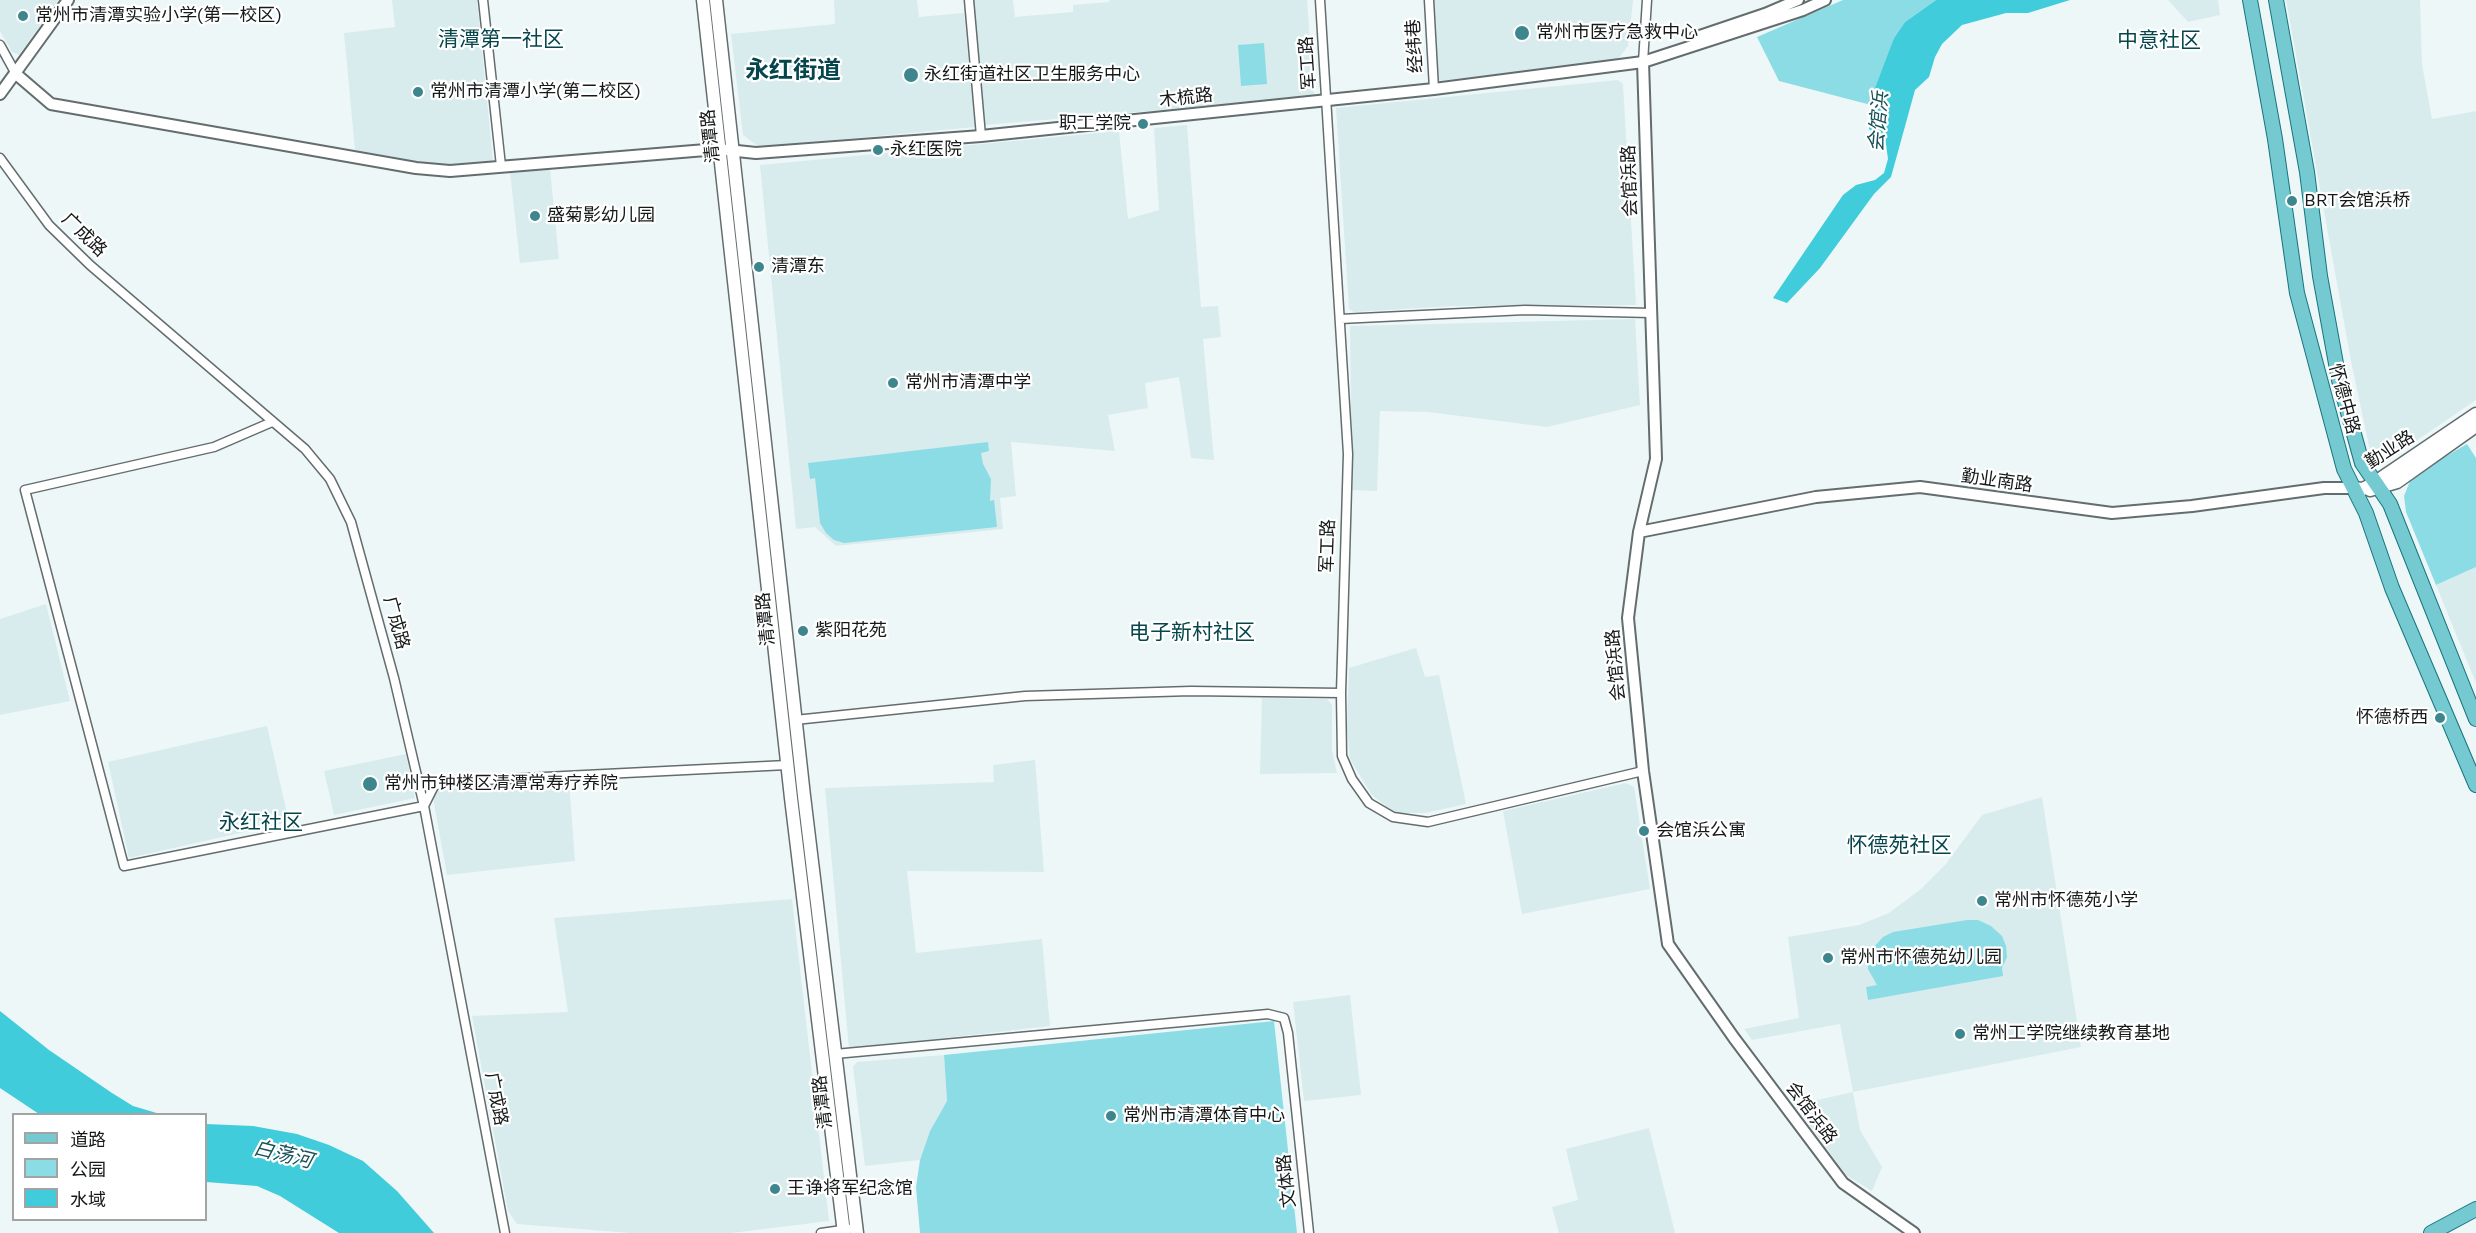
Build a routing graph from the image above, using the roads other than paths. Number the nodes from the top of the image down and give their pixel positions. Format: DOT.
graph roads {
  1 [pos="68,0"];
  2 [pos="483,0"];
  3 [pos="703,0"];
  4 [pos="716,0"];
  5 [pos="969,0"];
  6 [pos="1320,0"];
  7 [pos="1429,0"];
  8 [pos="1647,0"];
  9 [pos="1798,0"];
  10 [pos="1825,0"];
  11 [pos="2250,0"];
  12 [pos="2276,0"];
  13 [pos="0,45"];
  14 [pos="1643,62"];
  15 [pos="16,74"];
  16 [pos="1434,89"];
  17 [pos="0,94"];
  18 [pos="1328,101"];
  19 [pos="981,136"];
  20 [pos="725,150"];
  21 [pos="0,158"];
  22 [pos="501,166"];
  23 [pos="1651,312"];
  24 [pos="1340,319"];
  25 [pos="2476,414"];
  26 [pos="272,422"];
  27 [pos="2476,426"];
  28 [pos="2367,487"];
  29 [pos="1639,532"];
  30 [pos="1341,693"];
  31 [pos="2476,718"];
  32 [pos="795,720"];
  33 [pos="787,765"];
  34 [pos="1643,771"];
  35 [pos="2476,785"];
  36 [pos="424,806"];
  37 [pos="835,1054"];
  38 [pos="2476,1209"];
  39 [pos="850,1231"];
  40 [pos="505,1233"];
  41 [pos="821,1233"];
  42 [pos="1309,1233"];
  43 [pos="1914,1233"];
  44 [pos="2431,1233"];
  1 -- 15 [label="street"];
  2 -- 22 [label="street"];
  3 -- 20 [label="main road, 清潭路"];
  4 -- 20 [label="main road, 清潭路"];
  5 -- 19 [label="street"];
  6 -- 18 [label="street, 军工路"];
  7 -- 16 [label="street, 经纬巷"];
  8 -- 14 [label="street, 会馆浜路"];
  9 -- 14 [label="street, 木梳路"];
  10 -- 14 [label="street, 木梳路"];
  11 -- 28 [label="main road, 怀德中路"];
  12 -- 28 [label="main road, 怀德中路"];
  13 -- 15 [label="street"];
  14 -- 16 [label="street, 木梳路"];
  14 -- 23 [label="street, 会馆浜路"];
  15 -- 17 [label="street"];
  15 -- 22 [label="street, 木梳路"];
  16 -- 18 [label="street, 木梳路"];
  18 -- 19 [label="street, 木梳路"];
  18 -- 24 [label="street, 军工路"];
  19 -- 20 [label="street, 木梳路"];
  20 -- 22 [label="street, 木梳路"];
  20 -- 32 [label="main road, 清潭路"];
  20 -- 33 [label="main road, 清潭路"];
  21 -- 26 [label="street, 广成路"];
  23 -- 24 [label="street"];
  23 -- 29 [label="street, 会馆浜路"];
  24 -- 30 [label="street, 军工路"];
  25 -- 28 [label="main road, 勤业路"];
  26 -- 36 [label="street, 广成路"];
  26 -- 36 [label="street"];
  27 -- 28 [label="main road, 勤业路"];
  28 -- 29 [label="street, 勤业南路"];
  28 -- 31 [label="main road, 怀德中路"];
  28 -- 35 [label="main road, 怀德中路"];
  29 -- 34 [label="street, 会馆浜路"];
  30 -- 32 [label="street"];
  30 -- 34 [label="street, 军工路"];
  32 -- 37 [label="main road, 清潭路"];
  33 -- 36 [label="street"];
  33 -- 39 [label="main road, 清潭路"];
  34 -- 43 [label="street, 会馆浜路"];
  36 -- 40 [label="street, 广成路"];
  37 -- 39 [label="main road, 清潭路"];
  37 -- 42 [label="street, 文体路"];
  38 -- 44 [label="main road"];
  39 -- 41 [label="street"];
}
